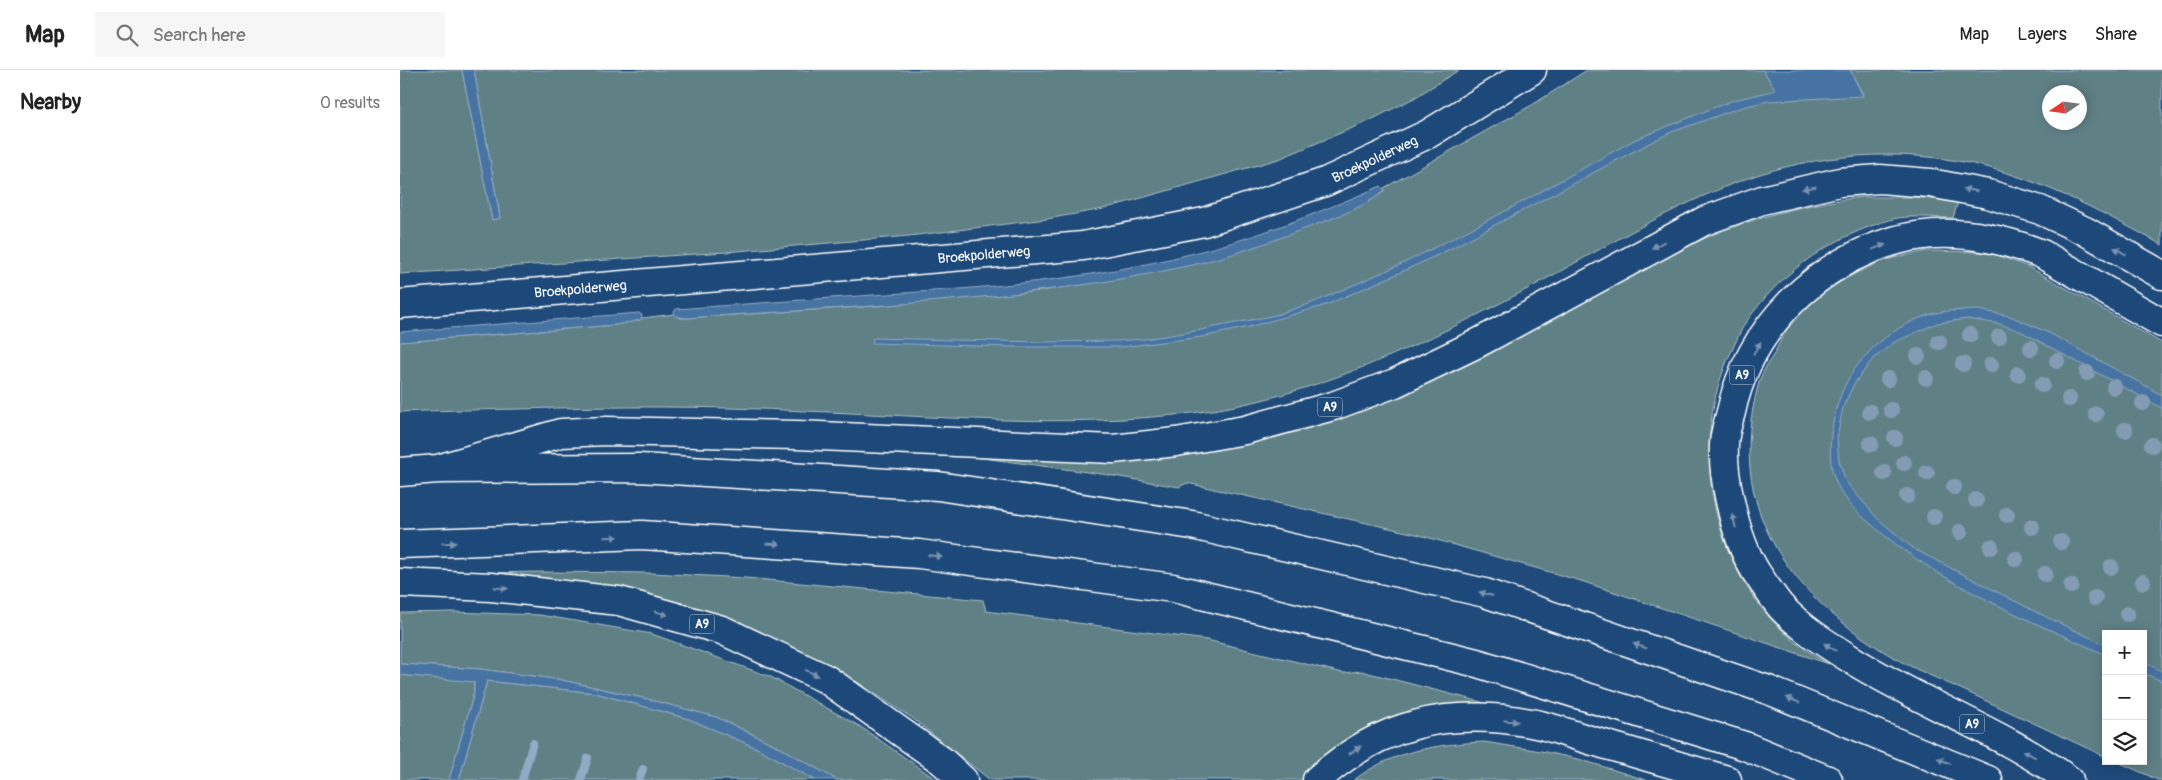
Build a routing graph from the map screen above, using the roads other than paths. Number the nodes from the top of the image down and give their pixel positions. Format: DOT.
graph roads {
  1 [pos="1532,70"];
  2 [pos="2162,275"];
  3 [pos="400,304"];
  4 [pos="2162,322"];
  5 [pos="438,469"];
  6 [pos="400,472"];
  7 [pos="400,544"];
  8 [pos="400,583"];
  9 [pos="963,780"];
  10 [pos="1317,780"];
  11 [pos="1727,780"];
  12 [pos="1828,780"];
  13 [pos="1988,780"];
  14 [pos="2069,780"];
  1 -- 3 [label="main road, Broekpolderweg"];
  2 -- 5 [label="main road, A9, one-way"];
  14 -- 4 [label="main road, A9, one-way"];
  5 -- 6 [label="main road, A9"];
  13 -- 5 [label="main road, A9, one-way"];
  7 -- 12 [label="main road, one-way"];
  8 -- 9 [label="main road, A9, one-way"];
  10 -- 11 [label="main road, one-way"];
}
